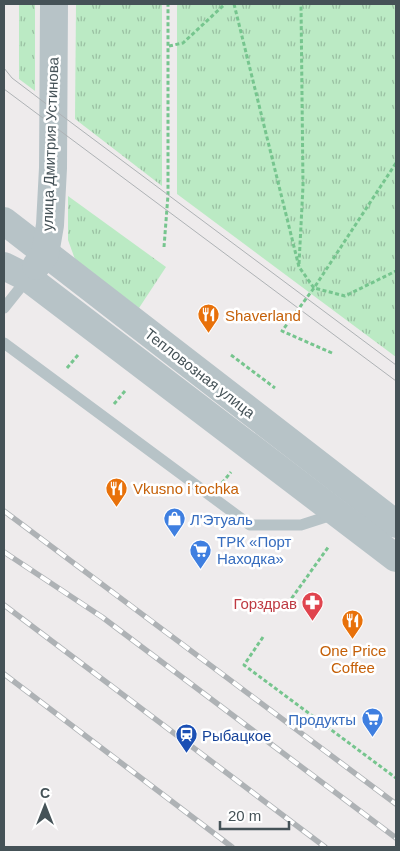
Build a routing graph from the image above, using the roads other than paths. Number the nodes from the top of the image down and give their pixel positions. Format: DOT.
graph roads {
  1 [pos="54,4"];
  2 [pos="4,221"];
  3 [pos="45,254"];
  4 [pos="4,266"];
  5 [pos="28,278"];
  6 [pos="4,308"];
  7 [pos="4,343"];
  8 [pos="338,513"];
  9 [pos="396,524"];
  10 [pos="396,558"];
  1 -- 3 [label="street, улица Дмитрия Устинова"];
  2 -- 3 [label="street, Тепловозная улица"];
  3 -- 5 [label="street, улица Дмитрия Устинова"];
  3 -- 9 [label="street, Тепловозная улица"];
  4 -- 5 [label="street, Тепловозная улица"];
  5 -- 6 [label="lane"];
  5 -- 8 [label="street, Тепловозная улица"];
  7 -- 8 [label="lane"];
  8 -- 10 [label="street, Тепловозная улица"];
}
